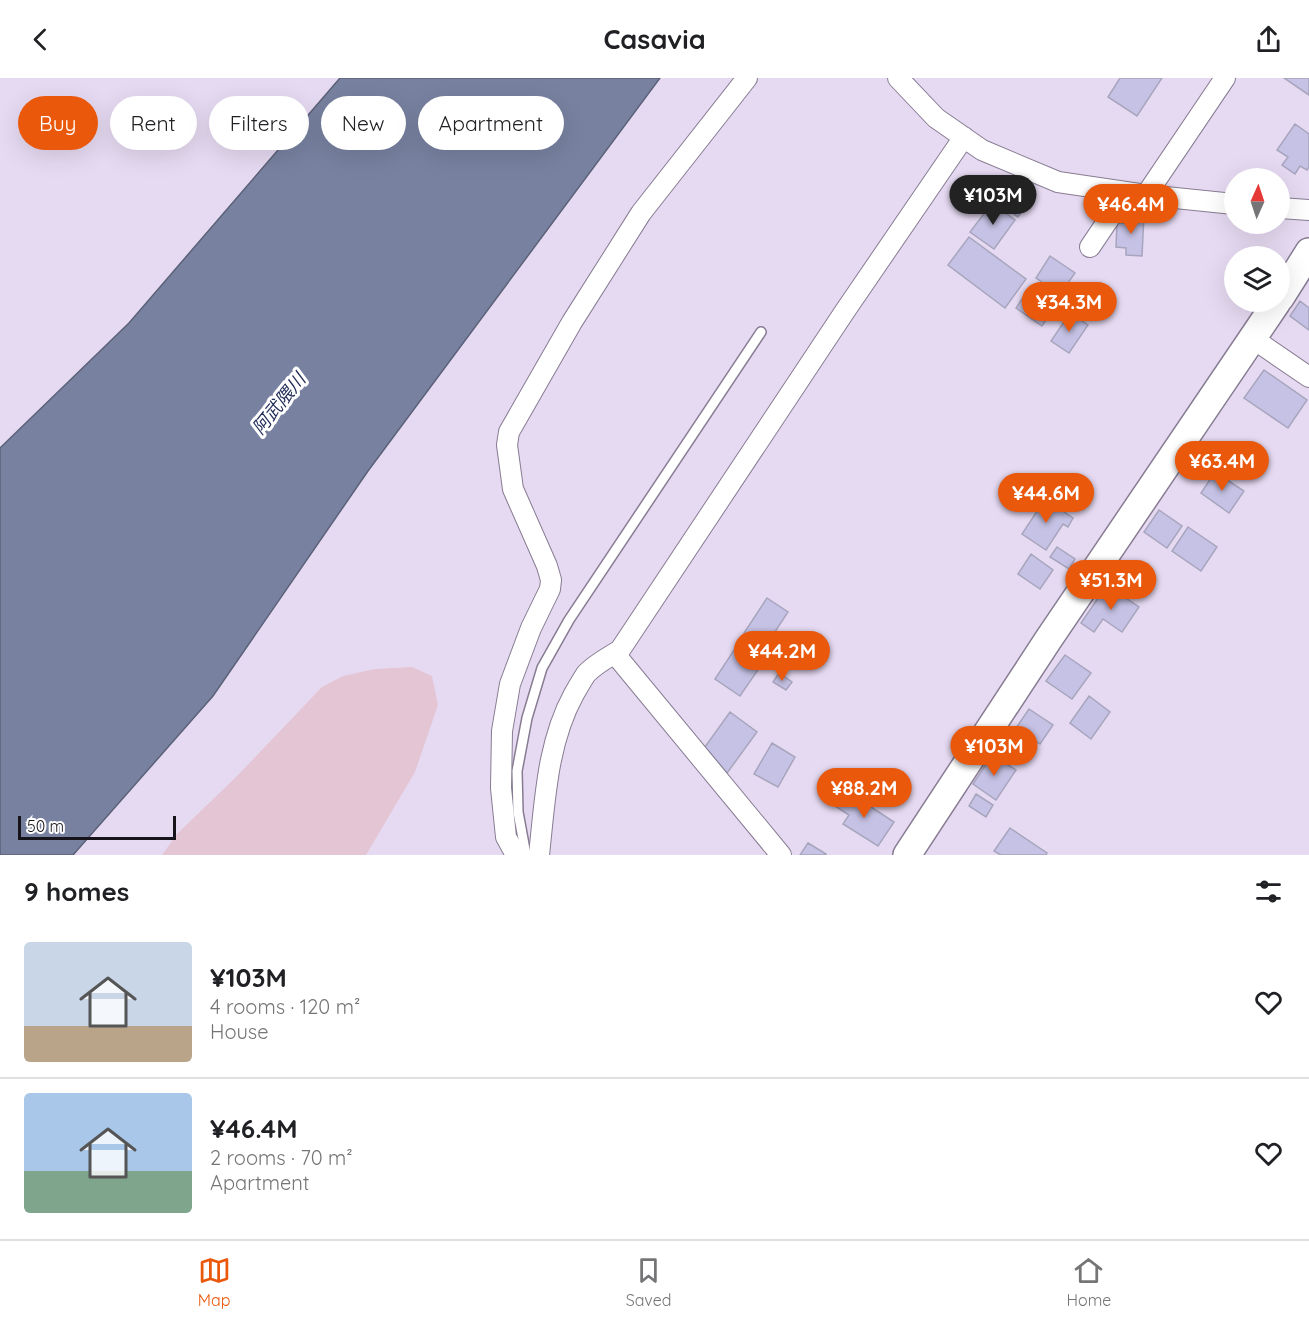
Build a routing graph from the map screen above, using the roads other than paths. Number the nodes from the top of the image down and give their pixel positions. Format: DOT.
graph roads {
  1 [pos="747,78"];
  2 [pos="898,78"];
  3 [pos="1225,78"];
  4 [pos="963,137"];
  5 [pos="1137,194"];
  6 [pos="1224,203"];
  7 [pos="1290,209"];
  8 [pos="1309,210"];
  9 [pos="1090,247"];
  10 [pos="1309,252"];
  11 [pos="1290,281"];
  12 [pos="1270,312"];
  13 [pos="760,332"];
  14 [pos="1252,338"];
  15 [pos="1309,377"];
  16 [pos="615,654"];
  17 [pos="516,855"];
  18 [pos="526,855"];
  19 [pos="539,855"];
  20 [pos="781,855"];
  21 [pos="907,855"];
  1 -- 17 [label="street"];
  2 -- 4 [label="street"];
  3 -- 5 [label="street"];
  4 -- 5 [label="street"];
  4 -- 16 [label="street"];
  5 -- 6 [label="street"];
  5 -- 9 [label="street"];
  7 -- 8 [label="street"];
  10 -- 11 [label="street"];
  12 -- 14 [label="street"];
  13 -- 18 [label="lane"];
  14 -- 15 [label="street"];
  14 -- 21 [label="street"];
  16 -- 19 [label="street"];
  16 -- 20 [label="street"];
}
